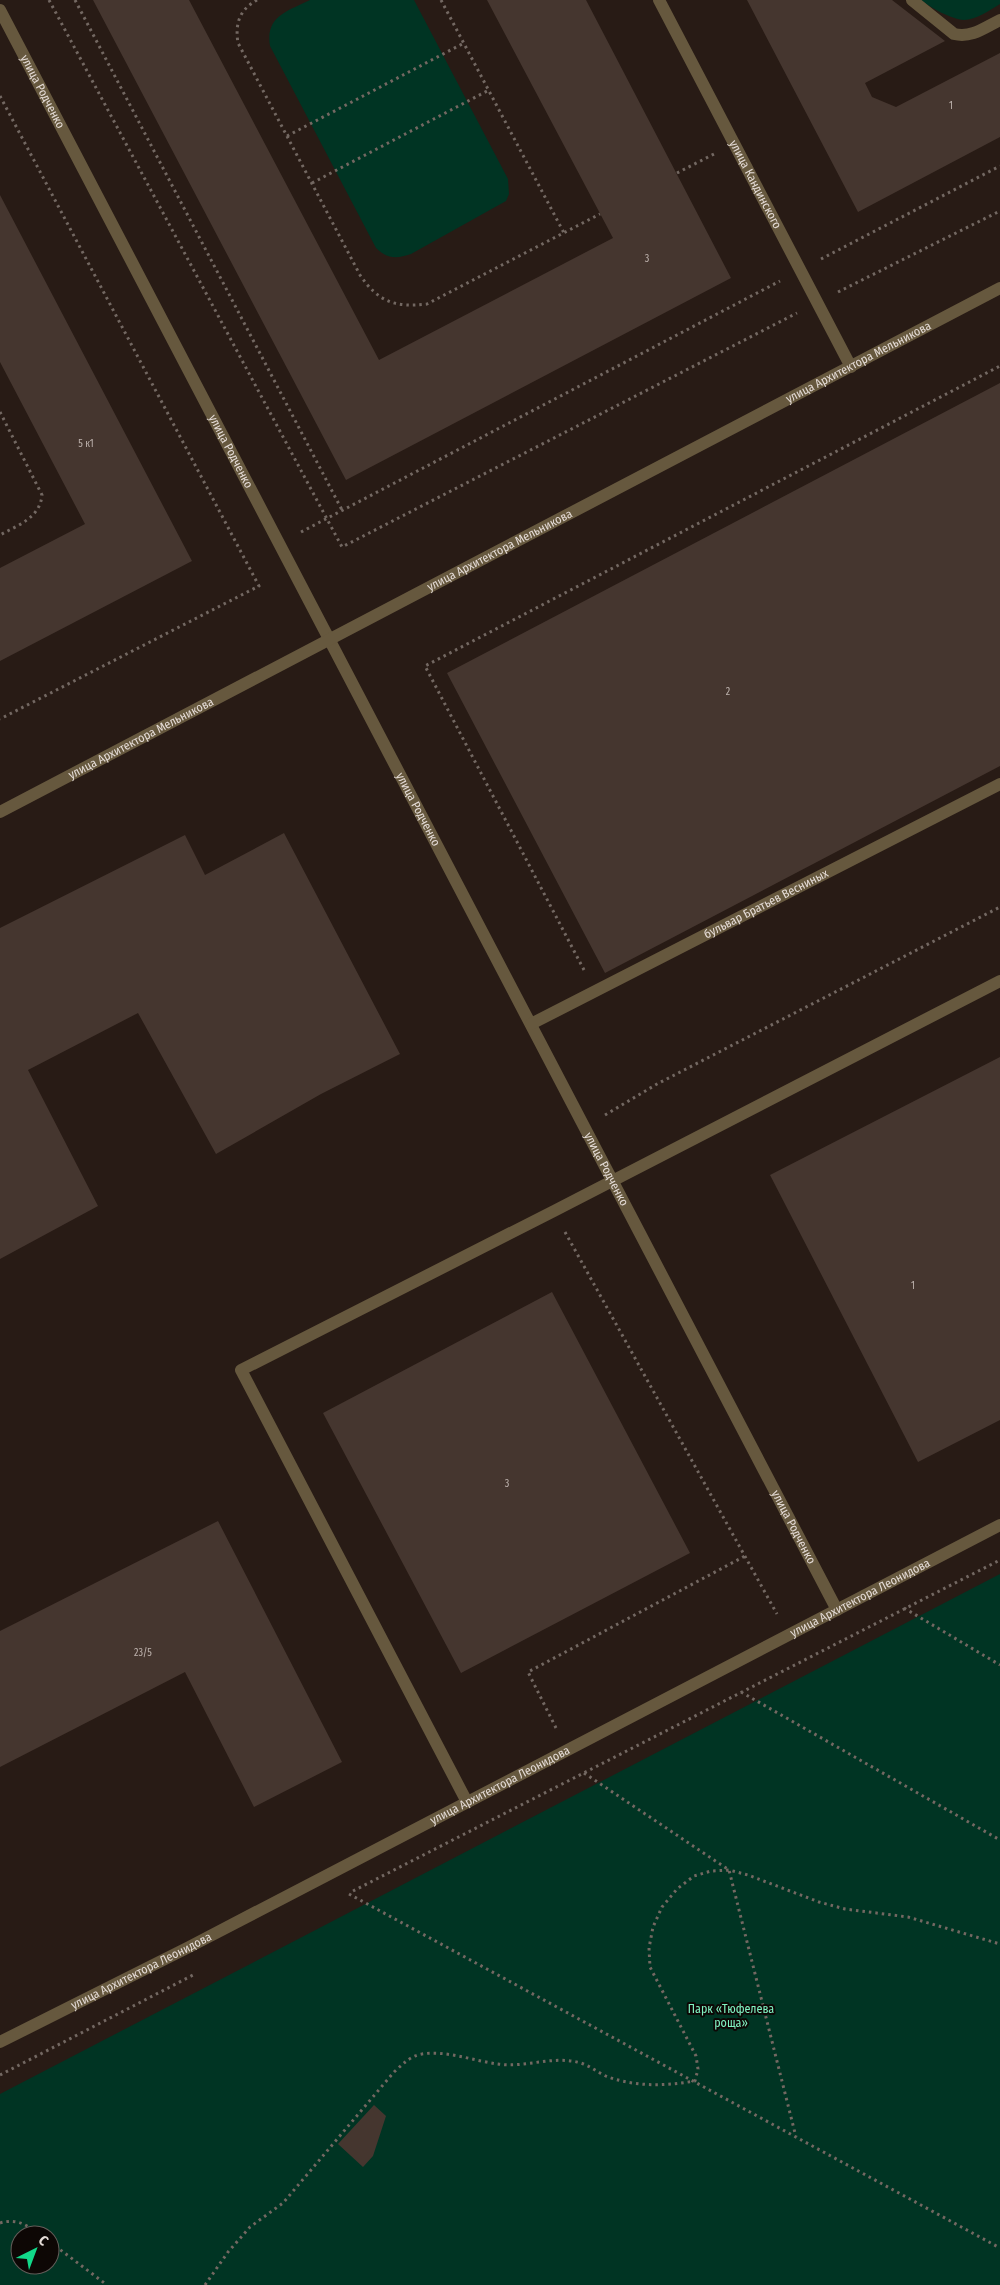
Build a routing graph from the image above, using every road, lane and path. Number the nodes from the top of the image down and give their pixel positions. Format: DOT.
graph roads {
  1 [pos="49,0"];
  2 [pos="75,0"];
  3 [pos="257,0"];
  4 [pos="441,0"];
  5 [pos="659,0"];
  6 [pos="912,0"];
  7 [pos="0,10"];
  8 [pos="1000,20"];
  9 [pos="464,43"];
  10 [pos="489,90"];
  11 [pos="0,96"];
  12 [pos="287,136"];
  13 [pos="734,144"];
  14 [pos="1000,166"];
  15 [pos="677,174"];
  16 [pos="312,183"];
  17 [pos="1000,211"];
  18 [pos="600,214"];
  19 [pos="564,233"];
  20 [pos="801,270"];
  21 [pos="1000,288"];
  22 [pos="818,302"];
  23 [pos="851,366"];
  24 [pos="1000,366"];
  25 [pos="0,412"];
  26 [pos="342,510"];
  27 [pos="326,518"];
  28 [pos="0,534"];
  29 [pos="280,543"];
  30 [pos="330,639"];
  31 [pos="0,719"];
  32 [pos="1000,784"];
  33 [pos="0,812"];
  34 [pos="1000,907"];
  35 [pos="1000,981"];
  36 [pos="595,992"];
  37 [pos="532,1024"];
  38 [pos="585,1126"];
  39 [pos="613,1180"];
  40 [pos="554,1212"];
  41 [pos="1000,1525"];
  42 [pos="746,1556"];
  43 [pos="1000,1560"];
  44 [pos="876,1590"];
  45 [pos="905,1609"];
  46 [pos="837,1610"];
  47 [pos="777,1614"];
  48 [pos="1000,1665"];
  49 [pos="741,1692"];
  50 [pos="556,1729"];
  51 [pos="584,1773"];
  52 [pos="467,1802"];
  53 [pos="1000,1840"];
  54 [pos="729,1870"];
  55 [pos="349,1894"];
  56 [pos="340,1898"];
  57 [pos="1000,1944"];
  58 [pos="201,1971"];
  59 [pos="0,2042"];
  60 [pos="0,2075"];
  61 [pos="694,2082"];
  62 [pos="796,2138"];
  63 [pos="0,2223"];
  64 [pos="28,2225"];
  65 [pos="1000,2248"];
  66 [pos="60,2250"];
  67 [pos="107,2285"];
  68 [pos="205,2285"];
  1 -- 27 [label="path"];
  2 -- 26 [label="path"];
  3 -- 12 [label="path"];
  4 -- 9 [label="path"];
  5 -- 13 [label="street, улица Кандинского"];
  6 -- 8 [label="street"];
  7 -- 29 [label="street, улица Родченко"];
  9 -- 10 [label="path"];
  9 -- 12 [label="path"];
  10 -- 16 [label="path"];
  10 -- 19 [label="path"];
  11 -- 31 [label="path"];
  12 -- 16 [label="path"];
  13 -- 15 [label="path"];
  13 -- 20 [label="street, улица Кандинского"];
  14 -- 20 [label="path"];
  16 -- 19 [label="path"];
  17 -- 22 [label="path"];
  18 -- 19 [label="path"];
  20 -- 22 [label="street, улица Кандинского"];
  20 -- 26 [label="path"];
  21 -- 23 [label="street, улица Архитектора Мельникова"];
  22 -- 23 [label="street, улица Кандинского"];
  22 -- 27 [label="path"];
  23 -- 30 [label="street, улица Архитектора Мельникова"];
  24 -- 36 [label="path"];
  25 -- 28 [label="path"];
  26 -- 27 [label="path"];
  27 -- 29 [label="path"];
  29 -- 30 [label="street, улица Родченко"];
  30 -- 33 [label="street, улица Архитектора Мельникова"];
  30 -- 37 [label="street, улица Родченко"];
  32 -- 36 [label="street, бульвар Братьев Весниных"];
  34 -- 38 [label="path"];
  35 -- 39 [label="street"];
  36 -- 37 [label="street, бульвар Братьев Весниных"];
  37 -- 38 [label="street, улица Родченко"];
  38 -- 39 [label="street, улица Родченко"];
  39 -- 40 [label="street"];
  39 -- 46 [label="street, улица Родченко"];
  40 -- 42 [label="path"];
  40 -- 52 [label="street"];
  41 -- 44 [label="street, улица Архитектора Леонидова"];
  42 -- 47 [label="path"];
  42 -- 50 [label="path"];
  43 -- 45 [label="path"];
  44 -- 45 [label="path"];
  44 -- 46 [label="street, улица Архитектора Леонидова"];
  45 -- 48 [label="path"];
  45 -- 49 [label="path"];
  46 -- 52 [label="street, улица Архитектора Леонидова"];
  49 -- 51 [label="path"];
  49 -- 53 [label="path"];
  51 -- 54 [label="path"];
  51 -- 55 [label="path"];
  52 -- 59 [label="street, улица Архитектора Леонидова"];
  54 -- 57 [label="path"];
  54 -- 61 [label="path"];
  54 -- 62 [label="path"];
  55 -- 56 [label="path"];
  55 -- 61 [label="path"];
  58 -- 60 [label="path"];
  61 -- 62 [label="path"];
  61 -- 68 [label="path"];
  62 -- 65 [label="path"];
  63 -- 64 [label="path"];
  66 -- 67 [label="path"];
}
